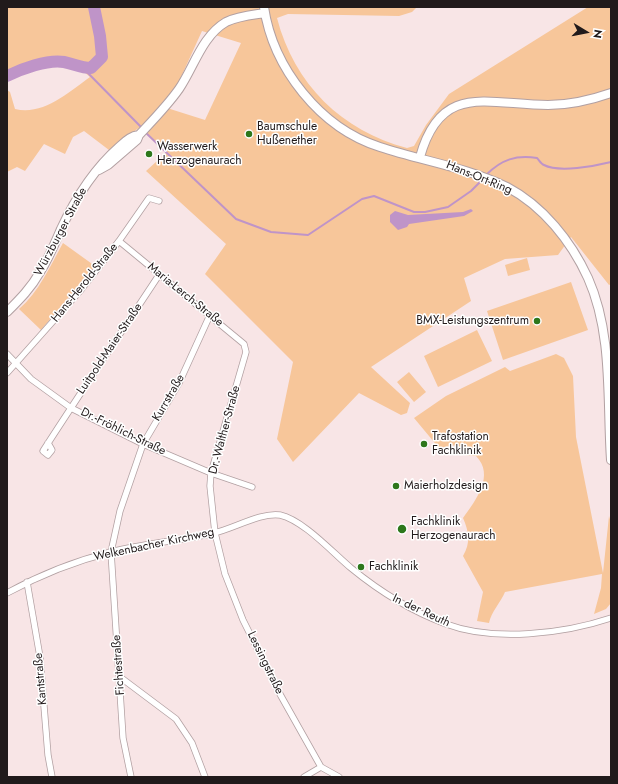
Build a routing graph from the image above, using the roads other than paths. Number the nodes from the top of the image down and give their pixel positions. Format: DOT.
graph roads {
  1 [pos="264,10"];
  2 [pos="611,93"];
  3 [pos="420,157"];
  4 [pos="160,201"];
  5 [pos="119,241"];
  6 [pos="159,275"];
  7 [pos="7,312"];
  8 [pos="210,315"];
  9 [pos="246,352"];
  10 [pos="7,354"];
  11 [pos="15,363"];
  12 [pos="7,373"];
  13 [pos="71,408"];
  14 [pos="48,443"];
  15 [pos="143,444"];
  16 [pos="611,460"];
  17 [pos="211,473"];
  18 [pos="252,487"];
  19 [pos="281,516"];
  20 [pos="215,533"];
  21 [pos="111,552"];
  22 [pos="27,582"];
  23 [pos="7,593"];
  24 [pos="611,618"];
  25 [pos="120,677"];
  26 [pos="321,767"];
  27 [pos="52,777"];
  28 [pos="130,777"];
  29 [pos="205,777"];
  30 [pos="304,777"];
  31 [pos="340,777"];
  1 -- 3 [label="main road, Hans-Ort-Ring"];
  1 -- 7 [label="main road, Würzburger Straße"];
  2 -- 3 [label="main road"];
  3 -- 16 [label="main road, Hans-Ort-Ring"];
  4 -- 5 [label="street, Hans-Herold-Straße"];
  5 -- 6 [label="street, Maria-Lerch-Straße"];
  5 -- 11 [label="street, Hans-Herold-Straße"];
  6 -- 8 [label="street, Maria-Lerch-Straße"];
  6 -- 13 [label="street, Luitpold-Maier-Straße"];
  8 -- 9 [label="street, Maria-Lerch-Straße"];
  8 -- 15 [label="street, Kurrstraße"];
  9 -- 17 [label="street, Dr.-Walther-Straße"];
  10 -- 11 [label="street, Dr.-Fröhlich-Straße"];
  11 -- 12 [label="street, Hans-Herold-Straße"];
  11 -- 13 [label="street, Dr.-Fröhlich-Straße"];
  13 -- 14 [label="street, Luitpold-Maier-Straße"];
  13 -- 15 [label="street, Dr.-Fröhlich-Straße"];
  15 -- 17 [label="street, Dr.-Fröhlich-Straße"];
  15 -- 21 [label="street, Kurrstraße"];
  17 -- 18 [label="street, Dr.-Fröhlich-Straße"];
  17 -- 20 [label="street, Dr.-Walther-Straße"];
  19 -- 20 [label="street, Welkenbacher Kirchweg"];
  19 -- 24 [label="street, In der Reuth"];
  20 -- 21 [label="street, Welkenbacher Kirchweg"];
  20 -- 26 [label="street, Lessingstraße"];
  21 -- 22 [label="street, Welkenbacher Kirchweg"];
  21 -- 25 [label="street, Fichtestraße"];
  22 -- 23 [label="street, Welkenbacher Kirchweg"];
  22 -- 27 [label="street, Kantstraße"];
  25 -- 28 [label="street, Fichtestraße"];
  25 -- 29 [label="street"];
  26 -- 30 [label="street"];
  26 -- 31 [label="street"];
}
